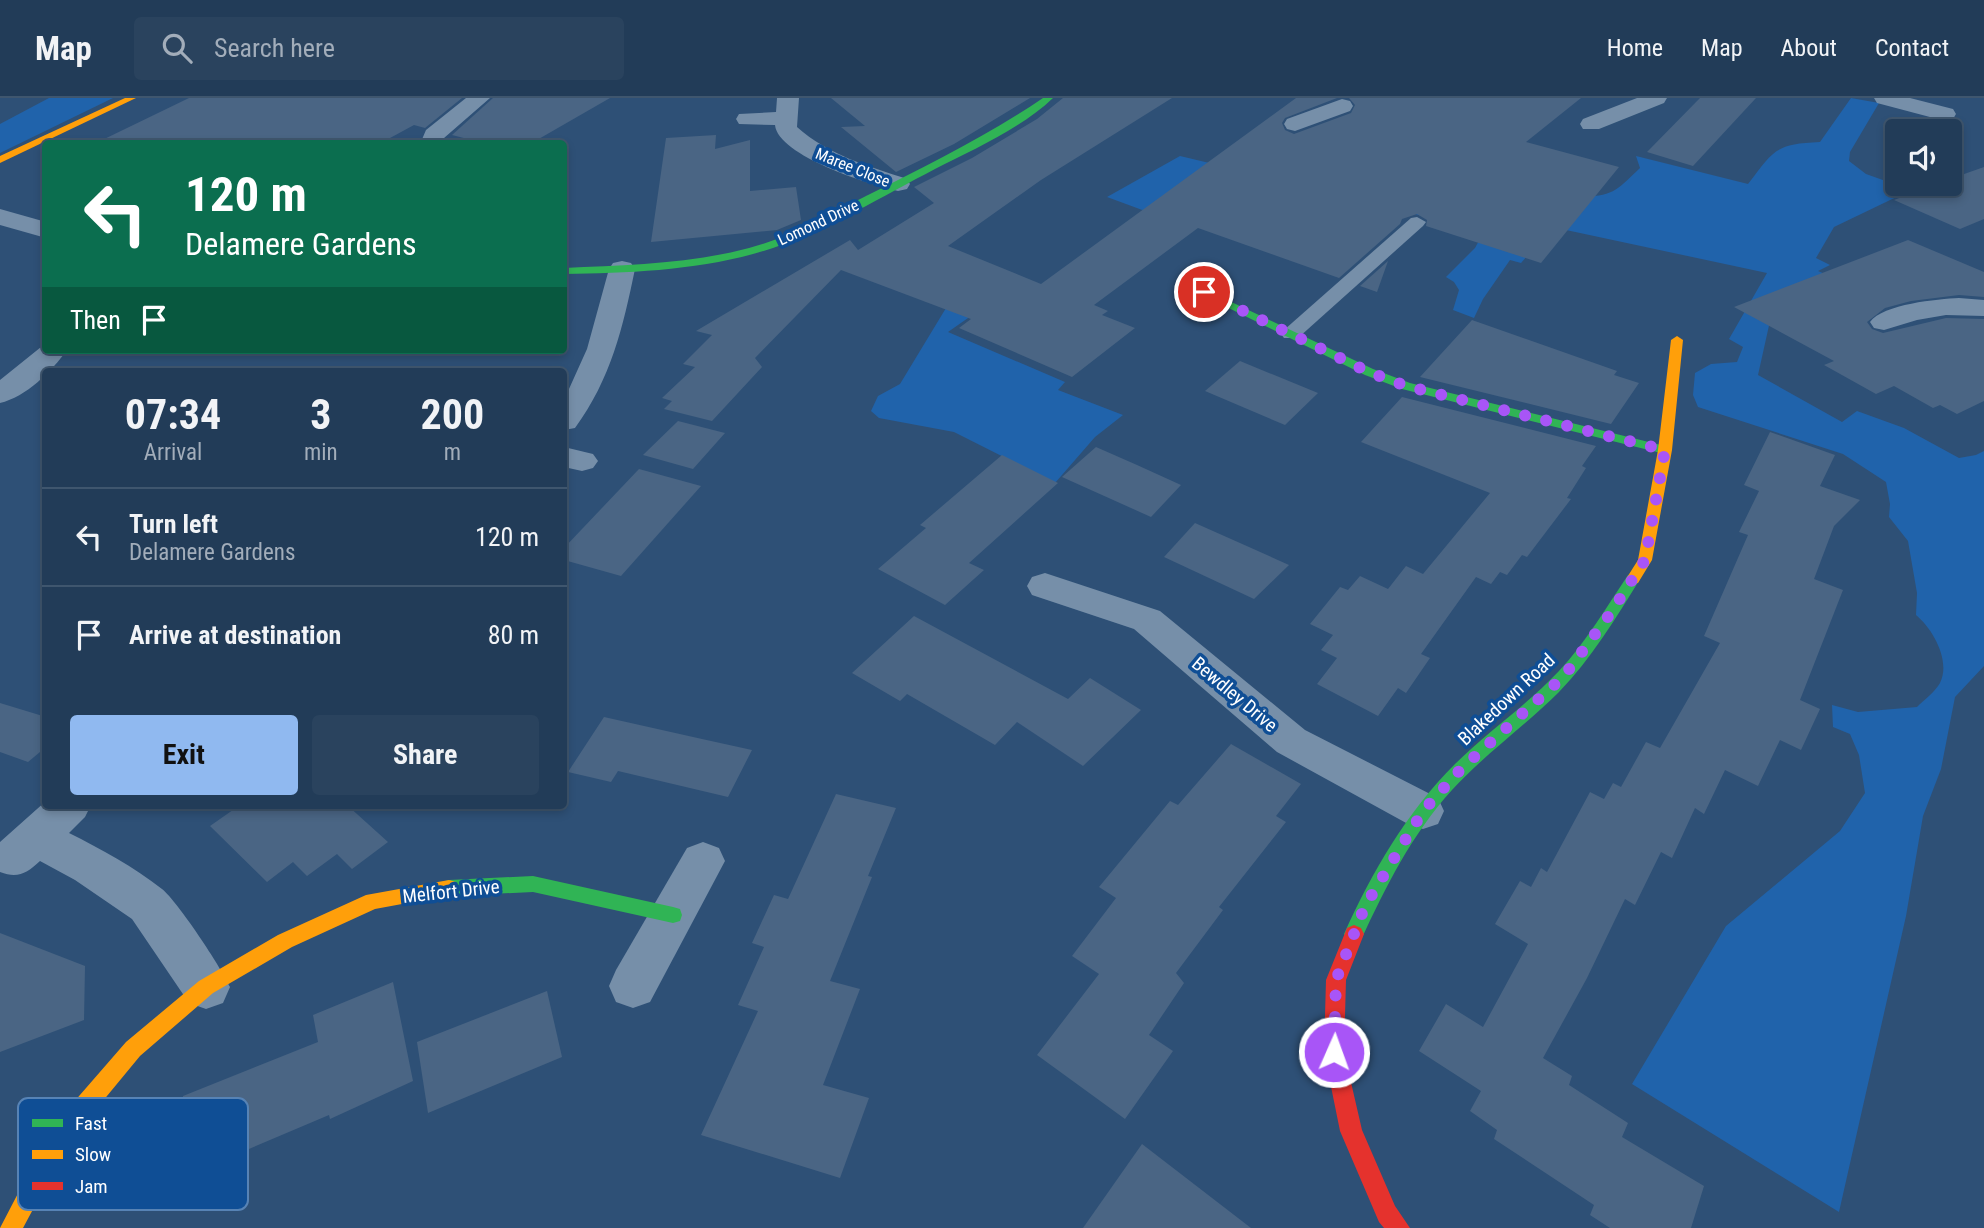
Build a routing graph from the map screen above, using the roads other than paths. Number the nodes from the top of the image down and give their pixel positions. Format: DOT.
graph roads {
  1 [pos="132,98"];
  2 [pos="479,98"];
  3 [pos="1049,98"];
  4 [pos="1656,98"];
  5 [pos="1885,98"];
  6 [pos="1290,100"];
  7 [pos="1342,106"];
  8 [pos="786,108"];
  9 [pos="1320,114"];
  10 [pos="1946,115"];
  11 [pos="747,119"];
  12 [pos="1294,124"];
  13 [pos="1619,137"];
  14 [pos="42,140"];
  15 [pos="43,140"];
  16 [pos="433,140"];
  17 [pos="0,160"];
  18 [pos="898,184"];
  19 [pos="0,217"];
  20 [pos="1417,222"];
  21 [pos="42,229"];
  22 [pos="622,269"];
  23 [pos="567,271"];
  24 [pos="1204,292"];
  25 [pos="1984,308"];
  26 [pos="1884,322"];
  27 [pos="1291,334"];
  28 [pos="1677,340"];
  29 [pos="48,354"];
  30 [pos="10,398"];
  31 [pos="567,418"];
  32 [pos="1665,450"];
  33 [pos="1045,586"];
  34 [pos="66,809"];
  35 [pos="1423,811"];
  36 [pos="703,861"];
  37 [pos="673,915"];
  38 [pos="633,986"];
  39 [pos="206,987"];
  40 [pos="91,1098"];
  41 [pos="21,1210"];
  42 [pos="11,1228"];
  43 [pos="1399,1228"];
  1 -- 15 [label="street"];
  2 -- 16 [label="street"];
  3 -- 18 [label="street, Lomond Drive"];
  4 -- 13 [label="street"];
  5 -- 10 [label="street"];
  6 -- 9 [label="street"];
  7 -- 9 [label="street"];
  8 -- 11 [label="street, Maree Close"];
  8 -- 18 [label="street, Maree Close"];
  9 -- 12 [label="street"];
  14 -- 17 [label="street"];
  18 -- 22 [label="street, Lomond Drive"];
  19 -- 21 [label="street"];
  20 -- 27 [label="lane"];
  22 -- 23 [label="street, Lomond Drive"];
  22 -- 31 [label="street"];
  24 -- 27 [label="street"];
  25 -- 26 [label="street"];
  27 -- 32 [label="street"];
  28 -- 32 [label="street, Blakedown Road"];
  29 -- 30 [label="street"];
  32 -- 35 [label="street, Blakedown Road"];
  33 -- 35 [label="street, Bewdley Drive"];
  34 -- 39 [label="street"];
  35 -- 43 [label="street, Blakedown Road"];
  36 -- 37 [label="street"];
  37 -- 38 [label="street"];
  37 -- 39 [label="street, Melfort Drive"];
  39 -- 40 [label="street, Melfort Drive"];
  41 -- 42 [label="street, Melfort Drive"];
}
